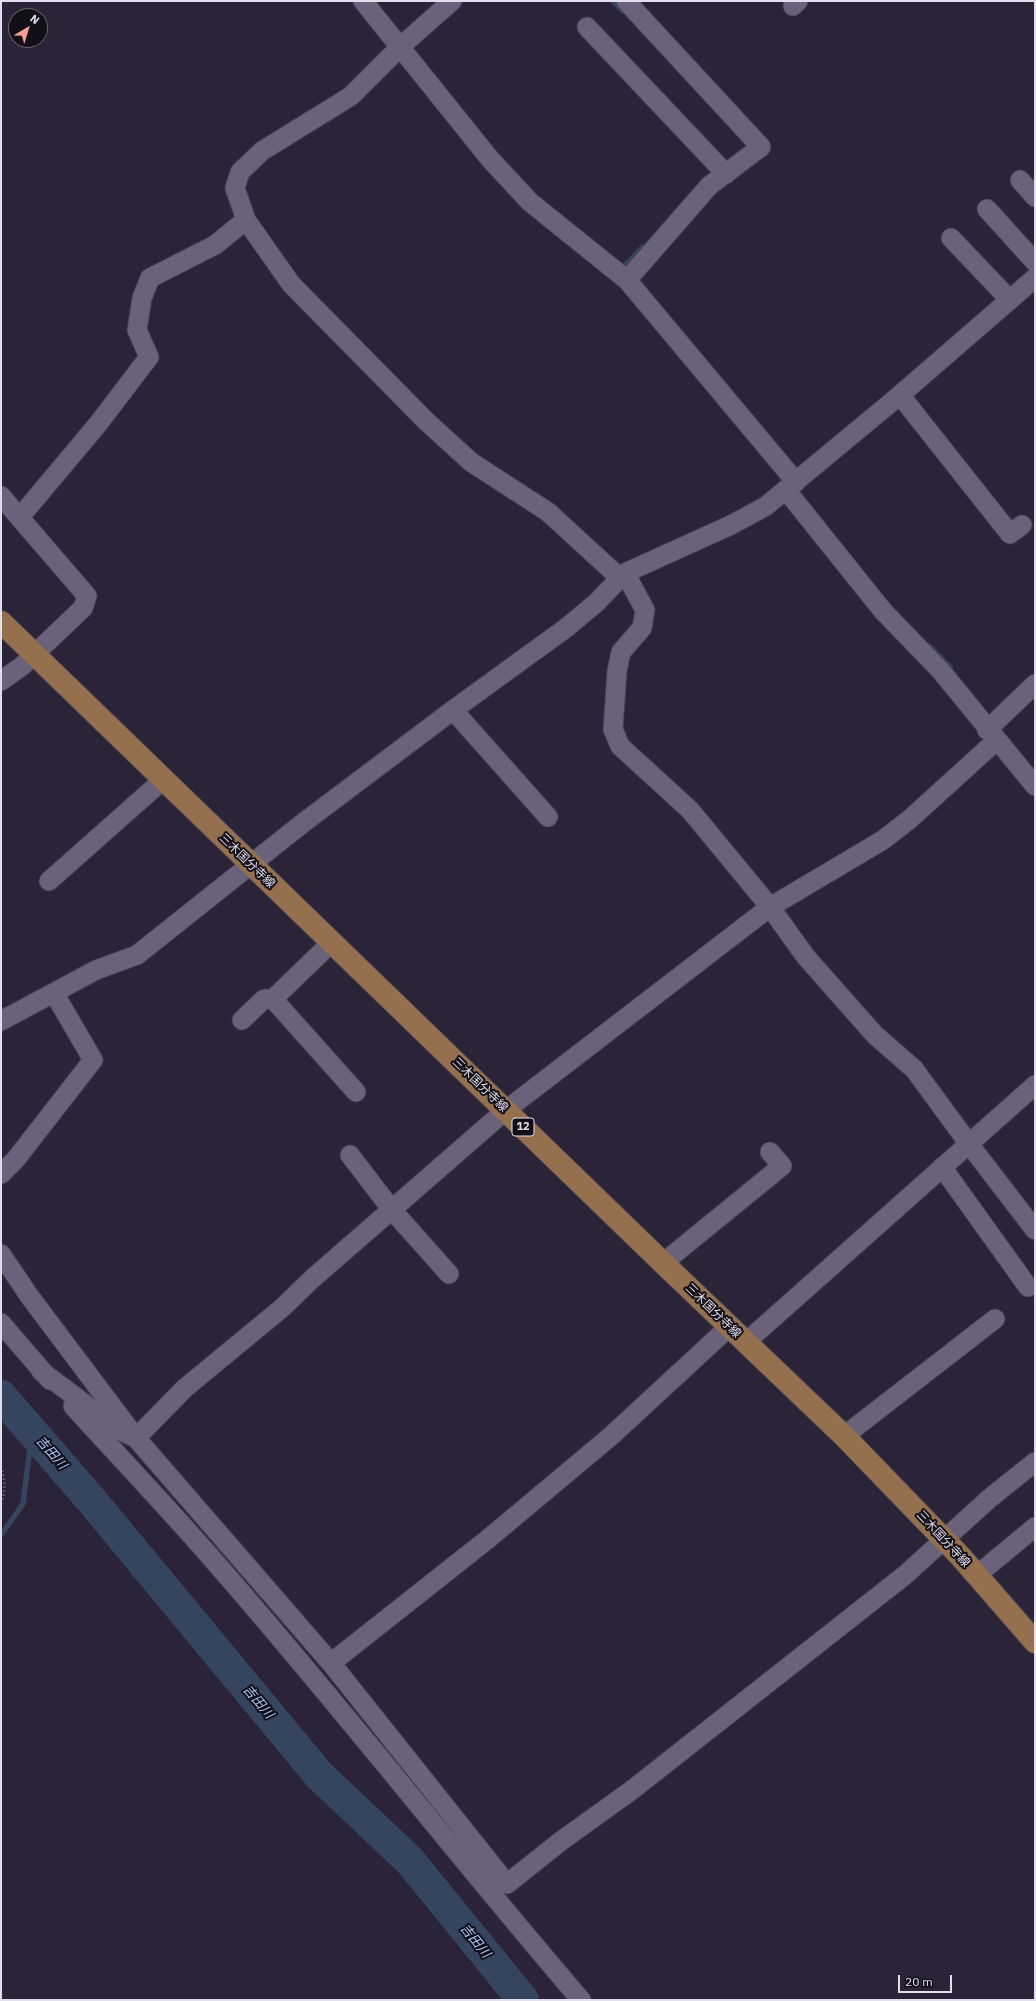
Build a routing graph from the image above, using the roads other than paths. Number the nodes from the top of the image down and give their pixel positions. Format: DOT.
graph roads {
  1 [pos="363,1"];
  2 [pos="452,1"];
  3 [pos="626,1"];
  4 [pos="587,27"];
  5 [pos="400,47"];
  6 [pos="726,174"];
  7 [pos="1020,180"];
  8 [pos="1035,197"];
  9 [pos="987,209"];
  10 [pos="246,220"];
  11 [pos="951,238"];
  12 [pos="1035,262"];
  13 [pos="627,280"];
  14 [pos="1033,285"];
  15 [pos="1010,300"];
  16 [pos="900,395"];
  17 [pos="791,486"];
  18 [pos="1,496"];
  19 [pos="20,517"];
  20 [pos="1022,525"];
  21 [pos="623,576"];
  22 [pos="1,623"];
  23 [pos="34,654"];
  24 [pos="1,680"];
  25 [pos="1035,684"];
  26 [pos="453,710"];
  27 [pos="993,730"];
  28 [pos="163,780"];
  29 [pos="1035,786"];
  30 [pos="548,817"];
  31 [pos="251,865"];
  32 [pos="49,881"];
  33 [pos="770,906"];
  34 [pos="332,942"];
  35 [pos="54,993"];
  36 [pos="273,999"];
  37 [pos="242,1020"];
  38 [pos="1,1021"];
  39 [pos="1035,1085"];
  40 [pos="356,1092"];
  41 [pos="506,1110"];
  42 [pos="969,1144"];
  43 [pos="770,1152"];
  44 [pos="350,1156"];
  45 [pos="942,1167"];
  46 [pos="1,1174"];
  47 [pos="392,1210"];
  48 [pos="1035,1230"];
  49 [pos="1,1254"];
  50 [pos="663,1263"];
  51 [pos="449,1274"];
  52 [pos="1028,1287"];
  53 [pos="995,1319"];
  54 [pos="1,1323"];
  55 [pos="729,1327"];
  56 [pos="745,1342"];
  57 [pos="41,1371"];
  58 [pos="844,1436"];
  59 [pos="136,1438"];
  60 [pos="1035,1462"];
  61 [pos="1035,1527"];
  62 [pos="943,1539"];
  63 [pos="977,1575"];
  64 [pos="1035,1642"];
  65 [pos="331,1663"];
  66 [pos="581,2000"];
  1 -- 5 [label="street"];
  2 -- 5 [label="street"];
  3 -- 6 [label="street"];
  4 -- 6 [label="street"];
  5 -- 10 [label="street"];
  5 -- 13 [label="street"];
  6 -- 13 [label="street"];
  7 -- 8 [label="street"];
  9 -- 12 [label="street"];
  10 -- 19 [label="street"];
  10 -- 21 [label="street"];
  11 -- 15 [label="street"];
  13 -- 17 [label="street"];
  14 -- 15 [label="street"];
  15 -- 16 [label="street"];
  16 -- 17 [label="street"];
  16 -- 20 [label="street"];
  17 -- 21 [label="street"];
  17 -- 27 [label="street"];
  18 -- 19 [label="street"];
  19 -- 23 [label="street"];
  21 -- 26 [label="street"];
  21 -- 33 [label="street"];
  22 -- 23 [label="main road, 三木国分寺線 / 12"];
  23 -- 24 [label="street"];
  23 -- 28 [label="main road, 三木国分寺線 / 12"];
  25 -- 27 [label="street"];
  26 -- 30 [label="street"];
  26 -- 31 [label="street"];
  27 -- 29 [label="street"];
  27 -- 33 [label="street"];
  28 -- 31 [label="main road, 三木国分寺線 / 12"];
  28 -- 32 [label="street"];
  31 -- 34 [label="main road, 三木国分寺線 / 12"];
  31 -- 35 [label="street"];
  33 -- 41 [label="street"];
  33 -- 42 [label="street"];
  34 -- 36 [label="street"];
  34 -- 41 [label="main road, 三木国分寺線 / 12"];
  35 -- 38 [label="street"];
  35 -- 46 [label="street"];
  36 -- 37 [label="street"];
  36 -- 40 [label="street"];
  39 -- 42 [label="street"];
  41 -- 47 [label="street"];
  41 -- 50 [label="main road, 三木国分寺線 / 12"];
  42 -- 45 [label="street"];
  42 -- 48 [label="street"];
  43 -- 50 [label="street"];
  44 -- 47 [label="street"];
  45 -- 52 [label="street"];
  45 -- 56 [label="street"];
  47 -- 51 [label="street"];
  47 -- 59 [label="street"];
  49 -- 59 [label="street"];
  50 -- 55 [label="main road, 三木国分寺線 / 12"];
  53 -- 58 [label="street"];
  54 -- 57 [label="street"];
  55 -- 56 [label="main road, 三木国分寺線 / 12"];
  55 -- 65 [label="street"];
  56 -- 58 [label="main road, 三木国分寺線 / 12"];
  57 -- 59 [label="street"];
  57 -- 66 [label="street"];
  58 -- 62 [label="main road, 三木国分寺線 / 12"];
  59 -- 65 [label="street"];
  60 -- 62 [label="street"];
  61 -- 63 [label="street"];
  62 -- 63 [label="main road, 三木国分寺線 / 12"];
  62 -- 65 [label="street"];
  63 -- 64 [label="main road, 三木国分寺線 / 12"];
}
